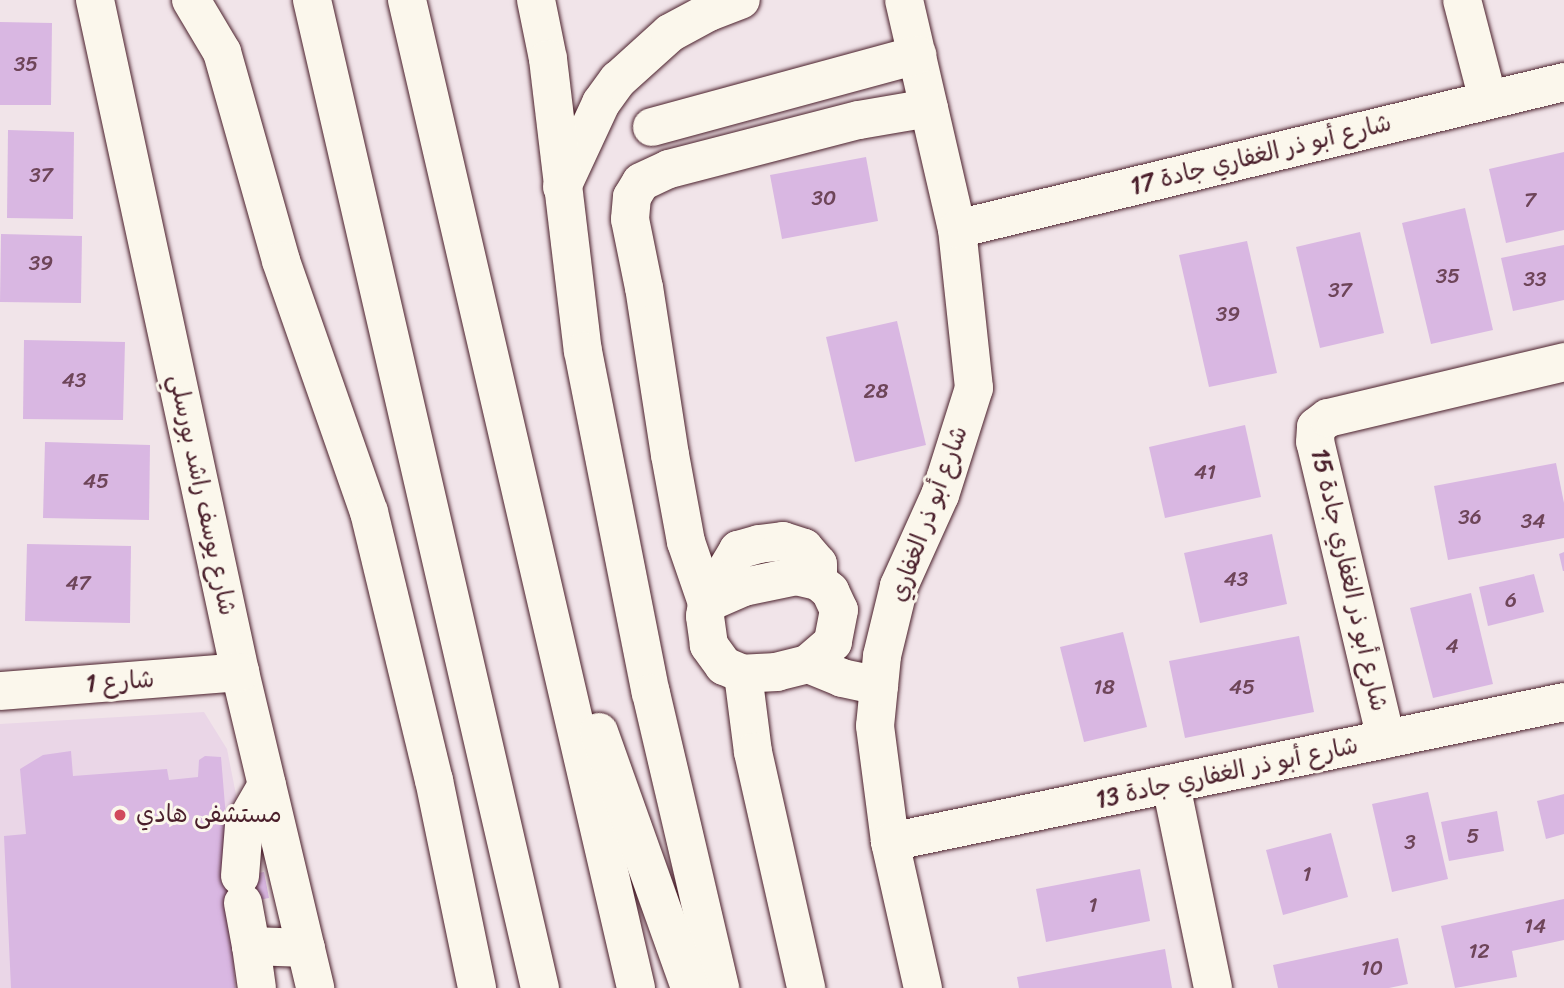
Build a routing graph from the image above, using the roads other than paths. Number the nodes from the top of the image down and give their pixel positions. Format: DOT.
graph roads {
  1 [pos="95,0"];
  2 [pos="191,0"];
  3 [pos="213,0"];
  4 [pos="312,0"];
  5 [pos="407,0"];
  6 [pos="536,0"];
  7 [pos="741,0"];
  8 [pos="904,0"];
  9 [pos="1462,0"];
  10 [pos="222,52"];
  11 [pos="917,55"];
  12 [pos="1564,82"];
  13 [pos="1488,100"];
  14 [pos="929,108"];
  15 [pos="652,127"];
  16 [pos="562,187"];
  17 [pos="957,229"];
  18 [pos="1564,362"];
  19 [pos="540,565"];
  20 [pos="829,595"];
  21 [pos="715,599"];
  22 [pos="888,632"];
  23 [pos="808,664"];
  24 [pos="240,672"];
  25 [pos="743,674"];
  26 [pos="879,686"];
  27 [pos="0,691"];
  28 [pos="1564,702"];
  29 [pos="1386,739"];
  30 [pos="267,785"];
  31 [pos="1171,785"];
  32 [pos="890,842"];
  33 [pos="251,946"];
  34 [pos="306,948"];
  35 [pos="257,988"];
  36 [pos="315,988"];
  37 [pos="477,988"];
  38 [pos="540,988"];
  39 [pos="636,988"];
  40 [pos="690,988"];
  41 [pos="719,988"];
  42 [pos="806,988"];
  43 [pos="923,988"];
  44 [pos="1213,988"];
  1 -- 24 [label="main road, شارع يوسف راشد بورسلي"];
  2 -- 10 [label="main road"];
  3 -- 10 [label="main road"];
  4 -- 38 [label="main road"];
  5 -- 19 [label="main road"];
  6 -- 16 [label="main road"];
  7 -- 16 [label="main road"];
  8 -- 11 [label="main road, شارع أبو ذر الغفاري"];
  9 -- 13 [label="main road"];
  10 -- 37 [label="main road"];
  11 -- 14 [label="main road, شارع أبو ذر الغفاري"];
  11 -- 15 [label="main road"];
  12 -- 13 [label="main road, شارع أبو ذر الغفاري جادة 17"];
  13 -- 17 [label="main road, شارع أبو ذر الغفاري جادة 17"];
  14 -- 17 [label="main road, شارع أبو ذر الغفاري"];
  14 -- 21 [label="main road"];
  16 -- 41 [label="main road"];
  17 -- 22 [label="main road, شارع أبو ذر الغفاري"];
  18 -- 29 [label="main road, شارع أبو ذر الغفاري جادة 15"];
  19 -- 39 [label="main road"];
  19 -- 40 [label="main road"];
  20 -- 21 [label="main road"];
  20 -- 22 [label="main road"];
  20 -- 23 [label="main road"];
  21 -- 25 [label="main road"];
  22 -- 26 [label="main road, شارع أبو ذر الغفاري"];
  23 -- 25 [label="main road"];
  23 -- 26 [label="main road"];
  24 -- 27 [label="main road, شارع 1"];
  24 -- 30 [label="main road, شارع يوسف راشد بورسلي"];
  25 -- 42 [label="main road"];
  26 -- 32 [label="main road, شارع أبو ذر الغفاري"];
  28 -- 29 [label="main road, شارع أبو ذر الغفاري جادة 13"];
  29 -- 31 [label="main road, شارع أبو ذر الغفاري جادة 13"];
  30 -- 33 [label="main road"];
  30 -- 34 [label="main road, شارع يوسف راشد بورسلي"];
  31 -- 32 [label="main road, شارع أبو ذر الغفاري جادة 13"];
  31 -- 44 [label="main road"];
  32 -- 43 [label="main road, شارع أبو ذر الغفاري"];
  33 -- 34 [label="main road"];
  33 -- 35 [label="main road"];
  34 -- 36 [label="main road, شارع يوسف راشد بورسلي"];
}
